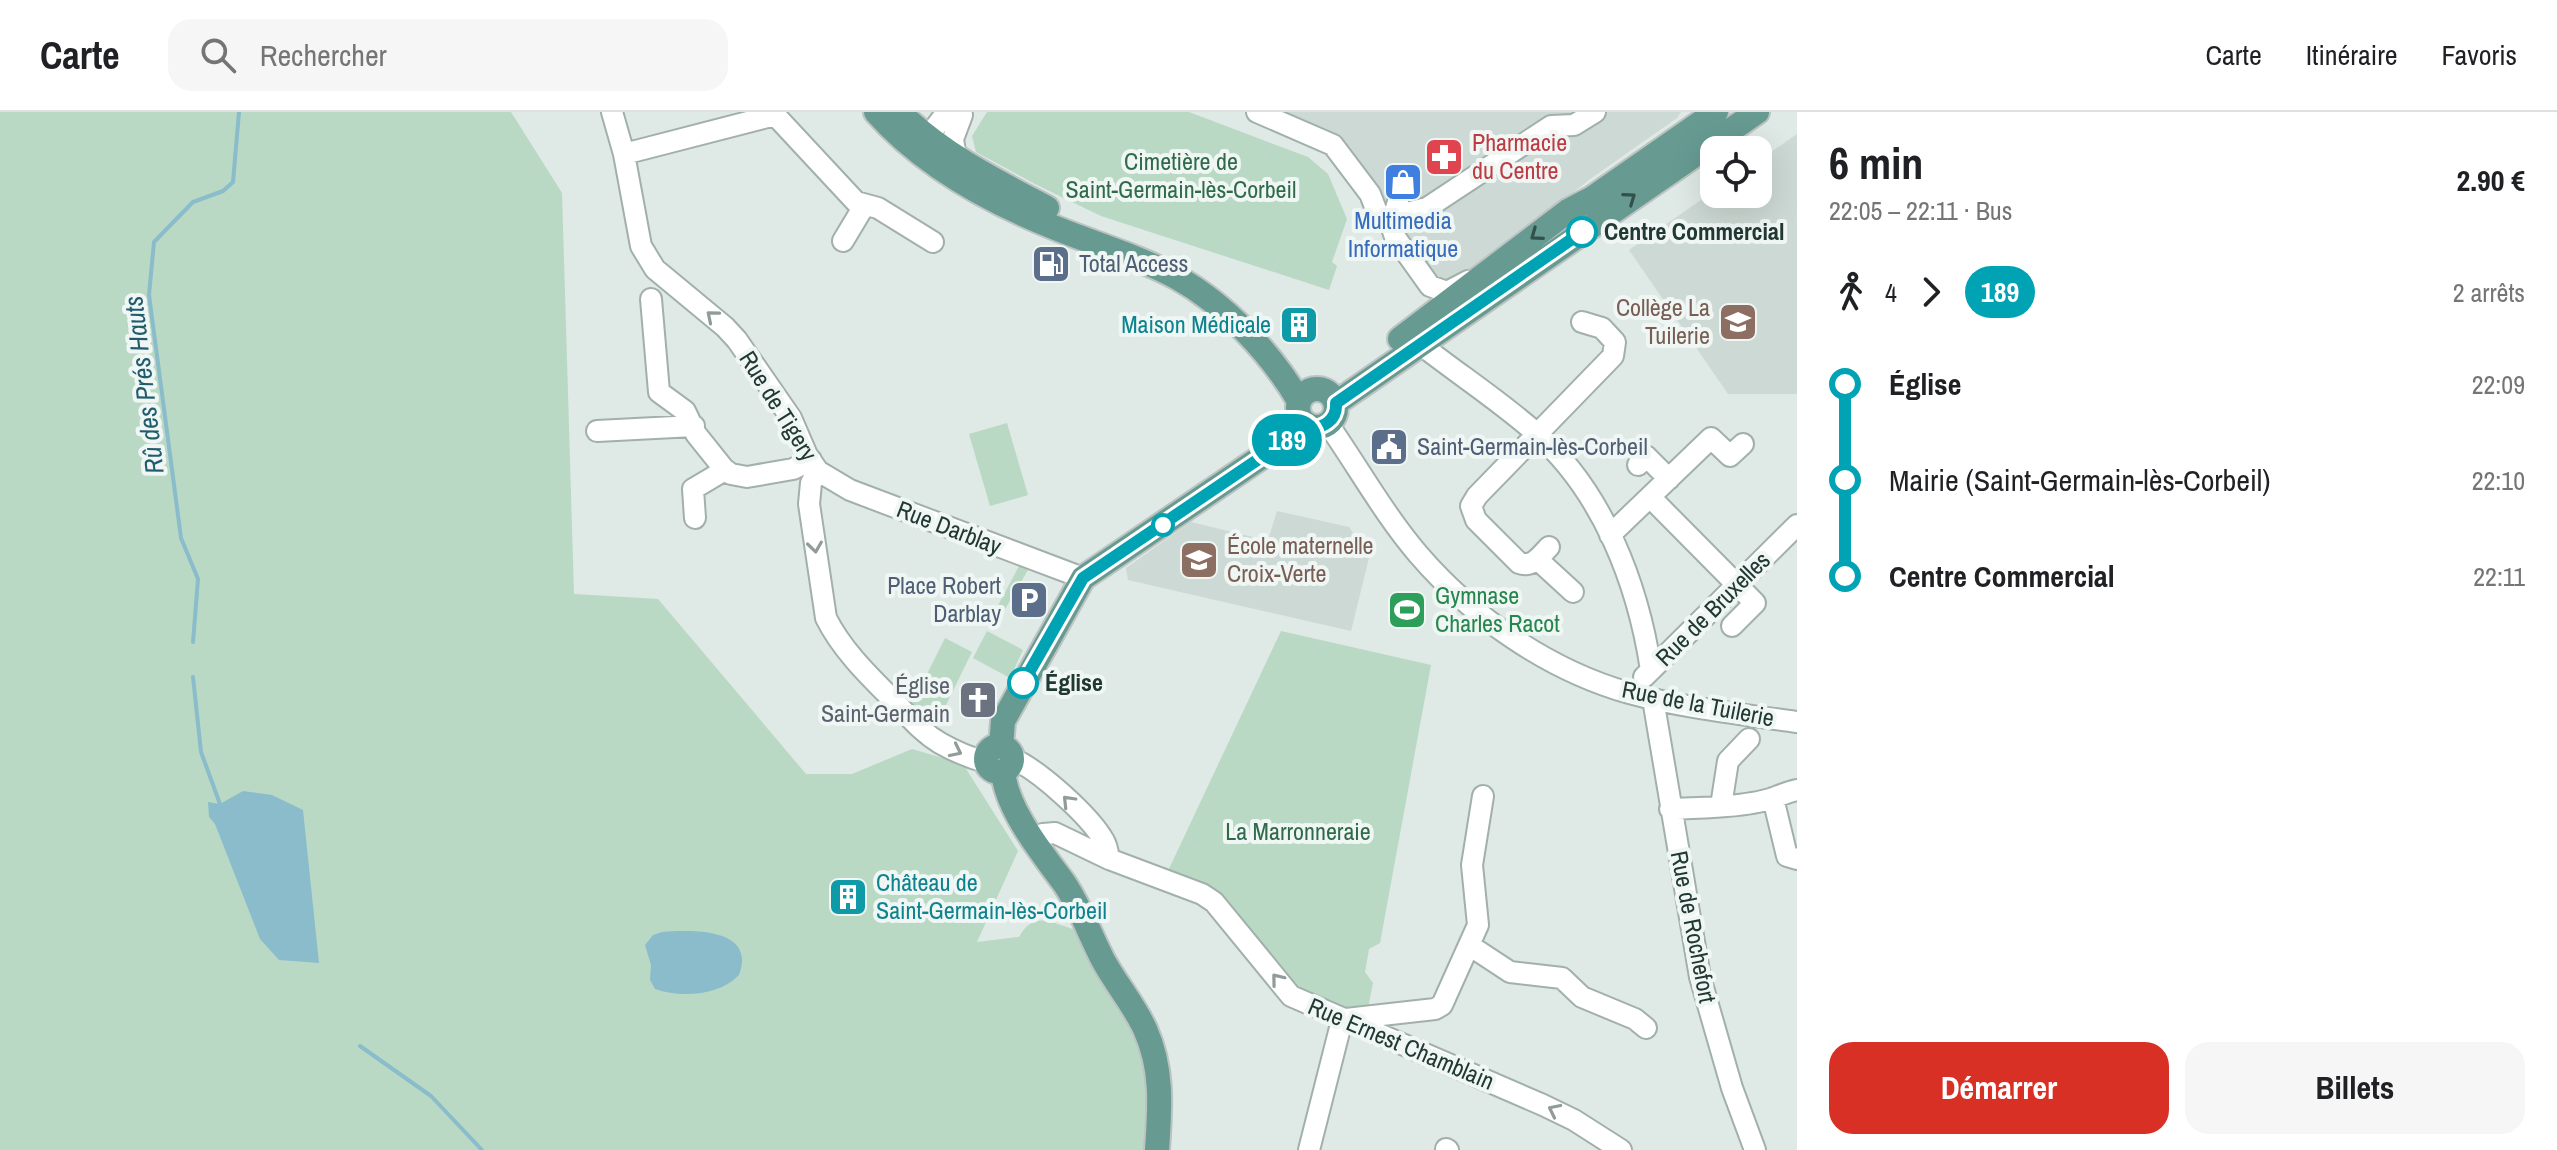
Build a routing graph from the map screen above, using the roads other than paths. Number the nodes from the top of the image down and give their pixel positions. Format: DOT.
graph roads {
  1 [pos="612,112"];
  2 [pos="876,112"];
  3 [pos="885,112"];
  4 [pos="1257,112"];
  5 [pos="1595,112"];
  6 [pos="1716,112"];
  7 [pos="954,113"];
  8 [pos="774,114"];
  9 [pos="1747,114"];
  10 [pos="928,142"];
  11 [pos="624,154"];
  12 [pos="864,206"];
  13 [pos="1396,210"];
  14 [pos="1023,214"];
  15 [pos="843,241"];
  16 [pos="919,241"];
  17 [pos="1150,251"];
  18 [pos="1492,267"];
  19 [pos="651,299"];
  20 [pos="1582,322"];
  21 [pos="1420,344"];
  22 [pos="1317,407"];
  23 [pos="694,426"];
  24 [pos="597,431"];
  25 [pos="1536,433"];
  26 [pos="1743,444"];
  27 [pos="1638,465"];
  28 [pos="815,466"];
  29 [pos="725,470"];
  30 [pos="1669,479"];
  31 [pos="1651,498"];
  32 [pos="695,518"];
  33 [pos="1797,525"];
  34 [pos="1610,535"];
  35 [pos="1091,572"];
  36 [pos="1737,584"];
  37 [pos="1573,592"];
  38 [pos="1732,626"];
  39 [pos="1651,670"];
  40 [pos="1628,693"];
  41 [pos="1653,699"];
  42 [pos="1797,722"];
  43 [pos="1749,739"];
  44 [pos="1000,760"];
  45 [pos="1797,790"];
  46 [pos="1483,796"];
  47 [pos="1773,798"];
  48 [pos="1721,806"];
  49 [pos="1670,809"];
  50 [pos="1033,839"];
  51 [pos="1109,859"];
  52 [pos="1797,859"];
  53 [pos="1469,945"];
  54 [pos="1342,1020"];
  55 [pos="1646,1028"];
  56 [pos="1157,1150"];
  57 [pos="1309,1150"];
  58 [pos="1621,1150"];
  59 [pos="1755,1150"];
  1 -- 11 [label="street, Rue de Tigery"];
  2 -- 10 [label="main road"];
  3 -- 10 [label="main road"];
  4 -- 13 [label="street"];
  5 -- 13 [label="street"];
  6 -- 18 [label="main road, one-way"];
  7 -- 10 [label="street"];
  7 -- 10 [label="street"];
  8 -- 11 [label="street"];
  8 -- 12 [label="street"];
  21 -- 9 [label="main road, one-way"];
  10 -- 14 [label="main road"];
  10 -- 17 [label="main road"];
  28 -- 11 [label="street, Rue de Tigery, one-way"];
  12 -- 15 [label="street"];
  12 -- 16 [label="street"];
  13 -- 18 [label="street"];
  14 -- 17 [label="main road"];
  14 -- 22 [label="main road"];
  17 -- 22 [label="main road"];
  18 -- 22 [label="main road"];
  19 -- 23 [label="street"];
  20 -- 25 [label="street"];
  21 -- 22 [label="main road"];
  21 -- 25 [label="street"];
  22 -- 35 [label="main road"];
  22 -- 40 [label="street, Rue de la Tuilerie"];
  23 -- 24 [label="street"];
  23 -- 29 [label="street"];
  25 -- 34 [label="street"];
  25 -- 37 [label="street"];
  26 -- 30 [label="street"];
  27 -- 30 [label="street"];
  28 -- 29 [label="street"];
  28 -- 35 [label="street, Rue Darblay"];
  28 -- 44 [label="street, Rue de Tigery, one-way"];
  29 -- 32 [label="street"];
  30 -- 31 [label="street"];
  31 -- 34 [label="street"];
  31 -- 36 [label="street"];
  33 -- 36 [label="street, Rue de Bruxelles"];
  34 -- 39 [label="street"];
  35 -- 44 [label="main road"];
  36 -- 38 [label="street"];
  36 -- 39 [label="street, Rue de Bruxelles"];
  39 -- 40 [label="street, Rue de Bruxelles"];
  40 -- 41 [label="street, Rue de la Tuilerie"];
  41 -- 42 [label="street, Rue de la Tuilerie"];
  41 -- 49 [label="street, Rue de Rochefort"];
  43 -- 48 [label="street"];
  44 -- 50 [label="main road"];
  51 -- 44 [label="street, Rue de Tigery, one-way"];
  45 -- 47 [label="street"];
  46 -- 53 [label="street"];
  47 -- 48 [label="street"];
  47 -- 52 [label="street"];
  48 -- 49 [label="street"];
  49 -- 59 [label="street, Rue de Rochefort"];
  50 -- 51 [label="street, Rue Ernest Chamblain"];
  50 -- 56 [label="main road"];
  54 -- 51 [label="street, Rue Ernest Chamblain, one-way"];
  53 -- 54 [label="street"];
  53 -- 55 [label="street"];
  54 -- 57 [label="street"];
  58 -- 54 [label="street, Rue Ernest Chamblain, one-way"];
}
